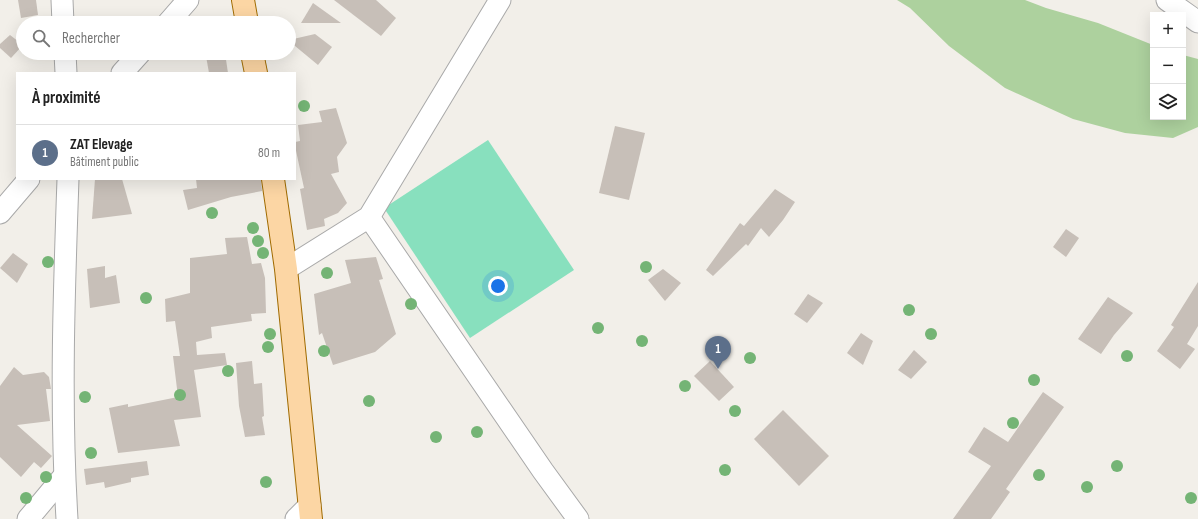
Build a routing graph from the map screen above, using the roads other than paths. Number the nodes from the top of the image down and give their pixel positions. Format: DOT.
graph roads {
  1 [pos="62,0"];
  2 [pos="188,0"];
  3 [pos="243,0"];
  4 [pos="500,0"];
  5 [pos="1167,0"];
  6 [pos="63,16"];
  7 [pos="174,16"];
  8 [pos="246,16"];
  9 [pos="1198,22"];
  10 [pos="65,60"];
  11 [pos="134,60"];
  12 [pos="253,60"];
  13 [pos="66,72"];
  14 [pos="123,72"];
  15 [pos="256,72"];
  16 [pos="28,180"];
  17 [pos="68,180"];
  18 [pos="273,180"];
  19 [pos="0,213"];
  20 [pos="369,217"];
  21 [pos="286,268"];
  22 [pos="64,476"];
  23 [pos="306,514"];
  24 [pos="28,519"];
  25 [pos="67,519"];
  26 [pos="578,519"];
  1 -- 6 [label="street"];
  2 -- 7 [label="street"];
  3 -- 8 [label="main road"];
  4 -- 20 [label="street"];
  5 -- 9 [label="street"];
  10 -- 13 [label="street"];
  11 -- 14 [label="street"];
  12 -- 15 [label="main road"];
  16 -- 19 [label="street"];
  17 -- 22 [label="street"];
  18 -- 21 [label="main road"];
  20 -- 21 [label="street"];
  20 -- 26 [label="street"];
  21 -- 23 [label="main road"];
  22 -- 24 [label="street"];
  22 -- 25 [label="street"];
}
